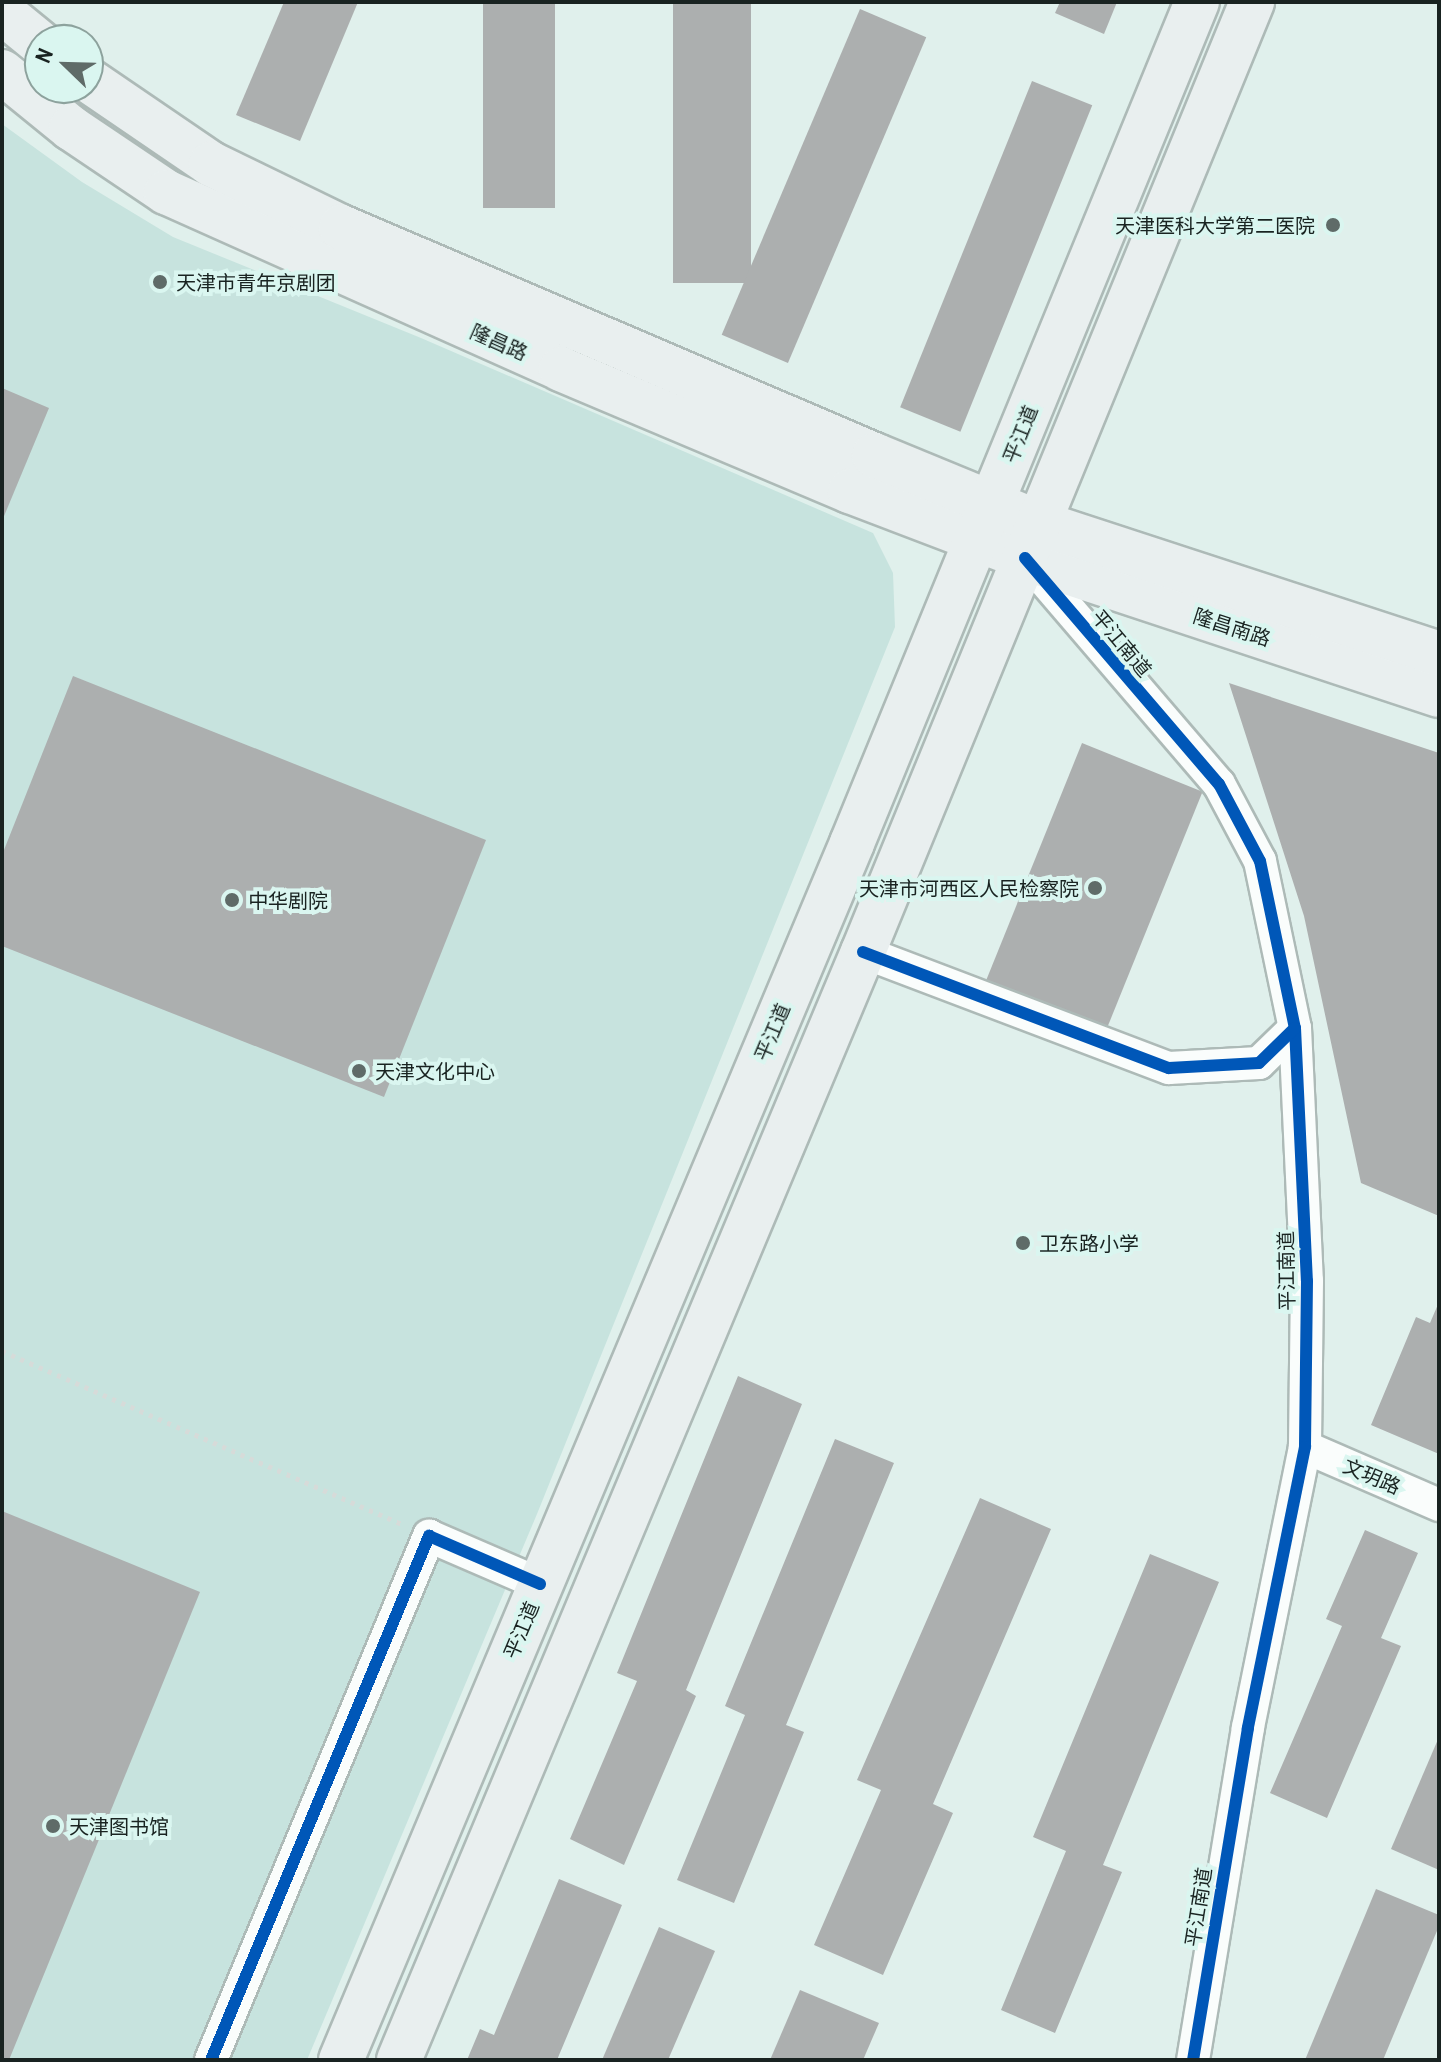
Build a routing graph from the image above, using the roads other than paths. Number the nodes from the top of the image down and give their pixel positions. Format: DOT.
graph roads {
  1 [pos="1197,2"];
  2 [pos="1252,2"];
  3 [pos="2,12"];
  4 [pos="24,30"];
  5 [pos="2,72"];
  6 [pos="104,91"];
  7 [pos="984,521"];
  8 [pos="1032,540"];
  9 [pos="1439,654"];
  10 [pos="1439,695"];
  11 [pos="863,952"];
  12 [pos="1295,1028"];
  13 [pos="1305,1447"];
  14 [pos="1439,1505"];
  15 [pos="540,1584"];
  16 [pos="211,2060"];
  17 [pos="341,2060"];
  18 [pos="399,2060"];
  19 [pos="1193,2060"];
  1 -- 7 [label="main road, 平江道"];
  2 -- 8 [label="main road"];
  3 -- 4 [label="main road"];
  5 -- 7 [label="main road, 隆昌路"];
  6 -- 7 [label="main road, 隆昌路"];
  7 -- 8 [label="main road, 隆昌路"];
  7 -- 15 [label="main road, 平江道"];
  8 -- 9 [label="main road, 隆昌南路"];
  8 -- 10 [label="main road, 隆昌南路"];
  8 -- 11 [label="main road"];
  8 -- 12 [label="street, 平江南道"];
  11 -- 12 [label="street"];
  11 -- 18 [label="main road"];
  12 -- 13 [label="street, 平江南道"];
  13 -- 14 [label="street, 文玥路"];
  13 -- 19 [label="street, 平江南道"];
  15 -- 16 [label="street"];
  15 -- 17 [label="main road, 平江道"];
}
